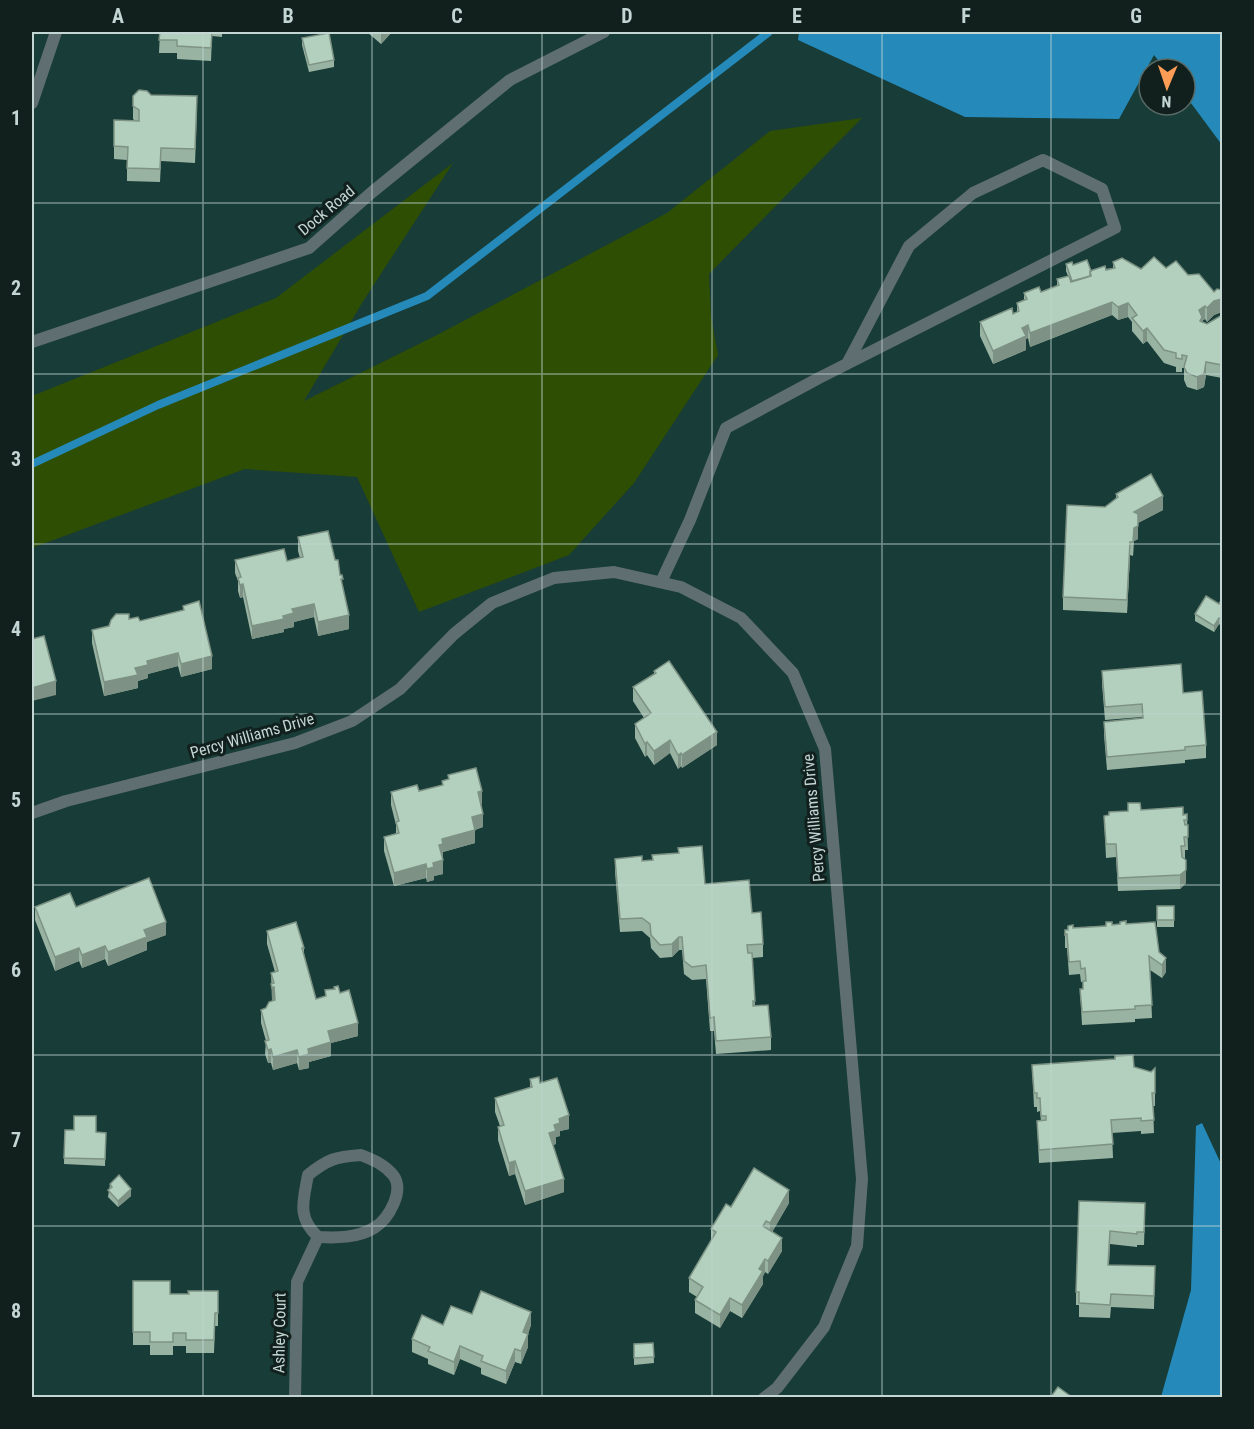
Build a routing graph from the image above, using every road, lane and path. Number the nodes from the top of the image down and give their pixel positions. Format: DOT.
graph roads {
  1 [pos="56,32"];
  2 [pos="604,32"];
  3 [pos="32,103"];
  4 [pos="32,342"];
  5 [pos="847,364"];
  6 [pos="661,582"];
  7 [pos="32,813"];
  8 [pos="318,1237"];
  9 [pos="295,1398"];
  10 [pos="764,1398"];
  1 -- 3 [label="street"];
  2 -- 4 [label="street, Dock Road"];
  5 -- 5 [label="street"];
  5 -- 6 [label="street"];
  6 -- 7 [label="street, Percy Williams Drive"];
  6 -- 10 [label="street, Percy Williams Drive"];
  8 -- 8 [label="street"];
  8 -- 9 [label="street, Ashley Court"];
}
